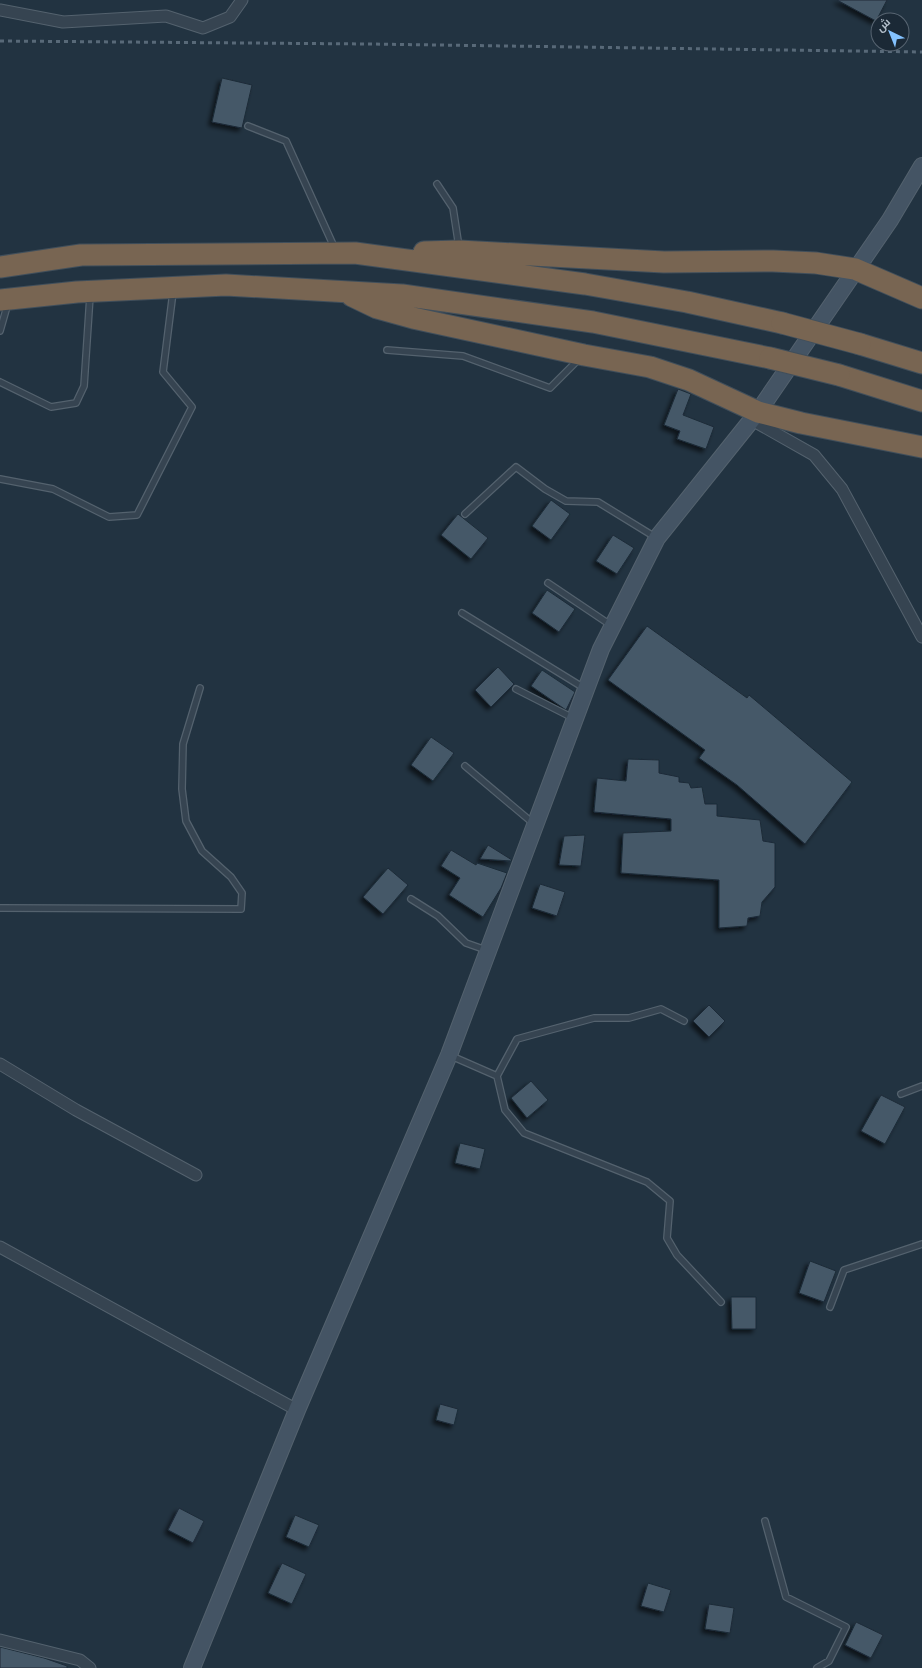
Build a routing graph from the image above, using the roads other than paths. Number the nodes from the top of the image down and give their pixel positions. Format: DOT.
graph roads {
  1 [pos="242,0"];
  2 [pos="0,10"];
  3 [pos="248,126"];
  4 [pos="922,166"];
  5 [pos="437,184"];
  6 [pos="459,251"];
  7 [pos="346,253"];
  8 [pos="0,267"];
  9 [pos="855,269"];
  10 [pos="174,288"];
  11 [pos="91,291"];
  12 [pos="344,292"];
  13 [pos="922,298"];
  14 [pos="4,299"];
  15 [pos="0,331"];
  16 [pos="387,350"];
  17 [pos="584,355"];
  18 [pos="922,363"];
  19 [pos="0,382"];
  20 [pos="922,402"];
  21 [pos="755,416"];
  22 [pos="922,447"];
  23 [pos="0,479"];
  24 [pos="465,514"];
  25 [pos="657,538"];
  26 [pos="548,583"];
  27 [pos="462,613"];
  28 [pos="613,627"];
  29 [pos="922,637"];
  30 [pos="200,688"];
  31 [pos="516,689"];
  32 [pos="586,690"];
  33 [pos="575,719"];
  34 [pos="465,766"];
  35 [pos="536,825"];
  36 [pos="412,899"];
  37 [pos="0,908"];
  38 [pos="488,951"];
  39 [pos="684,1021"];
  40 [pos="449,1055"];
  41 [pos="0,1064"];
  42 [pos="497,1076"];
  43 [pos="922,1086"];
  44 [pos="901,1094"];
  45 [pos="196,1175"];
  46 [pos="922,1244"];
  47 [pos="0,1247"];
  48 [pos="721,1302"];
  49 [pos="830,1307"];
  50 [pos="297,1410"];
  51 [pos="765,1521"];
  52 [pos="0,1640"];
  53 [pos="90,1668"];
  54 [pos="192,1668"];
  55 [pos="818,1668"];
  1 -- 2 [label="street"];
  3 -- 7 [label="lane"];
  4 -- 9 [label="street"];
  5 -- 6 [label="lane"];
  6 -- 7 [label="highway"];
  6 -- 9 [label="highway"];
  7 -- 8 [label="highway"];
  7 -- 18 [label="highway, bridge"];
  9 -- 13 [label="highway"];
  9 -- 21 [label="street"];
  10 -- 11 [label="highway"];
  10 -- 12 [label="highway"];
  10 -- 23 [label="lane"];
  11 -- 14 [label="highway"];
  11 -- 19 [label="lane"];
  12 -- 17 [label="highway"];
  12 -- 20 [label="highway, bridge"];
  14 -- 15 [label="lane"];
  16 -- 17 [label="lane"];
  17 -- 21 [label="highway"];
  21 -- 22 [label="highway"];
  21 -- 25 [label="street"];
  21 -- 29 [label="street"];
  24 -- 25 [label="lane"];
  25 -- 28 [label="street"];
  26 -- 28 [label="lane"];
  27 -- 32 [label="lane"];
  28 -- 32 [label="street"];
  30 -- 37 [label="lane"];
  31 -- 33 [label="lane"];
  32 -- 33 [label="street"];
  33 -- 35 [label="street"];
  34 -- 35 [label="lane"];
  35 -- 38 [label="street"];
  36 -- 38 [label="lane"];
  38 -- 40 [label="street"];
  39 -- 42 [label="lane"];
  40 -- 42 [label="lane"];
  40 -- 50 [label="street"];
  41 -- 45 [label="street"];
  42 -- 48 [label="lane"];
  43 -- 44 [label="lane"];
  46 -- 49 [label="lane"];
  47 -- 50 [label="street"];
  50 -- 54 [label="street"];
  51 -- 55 [label="lane"];
  52 -- 53 [label="street"];
}
